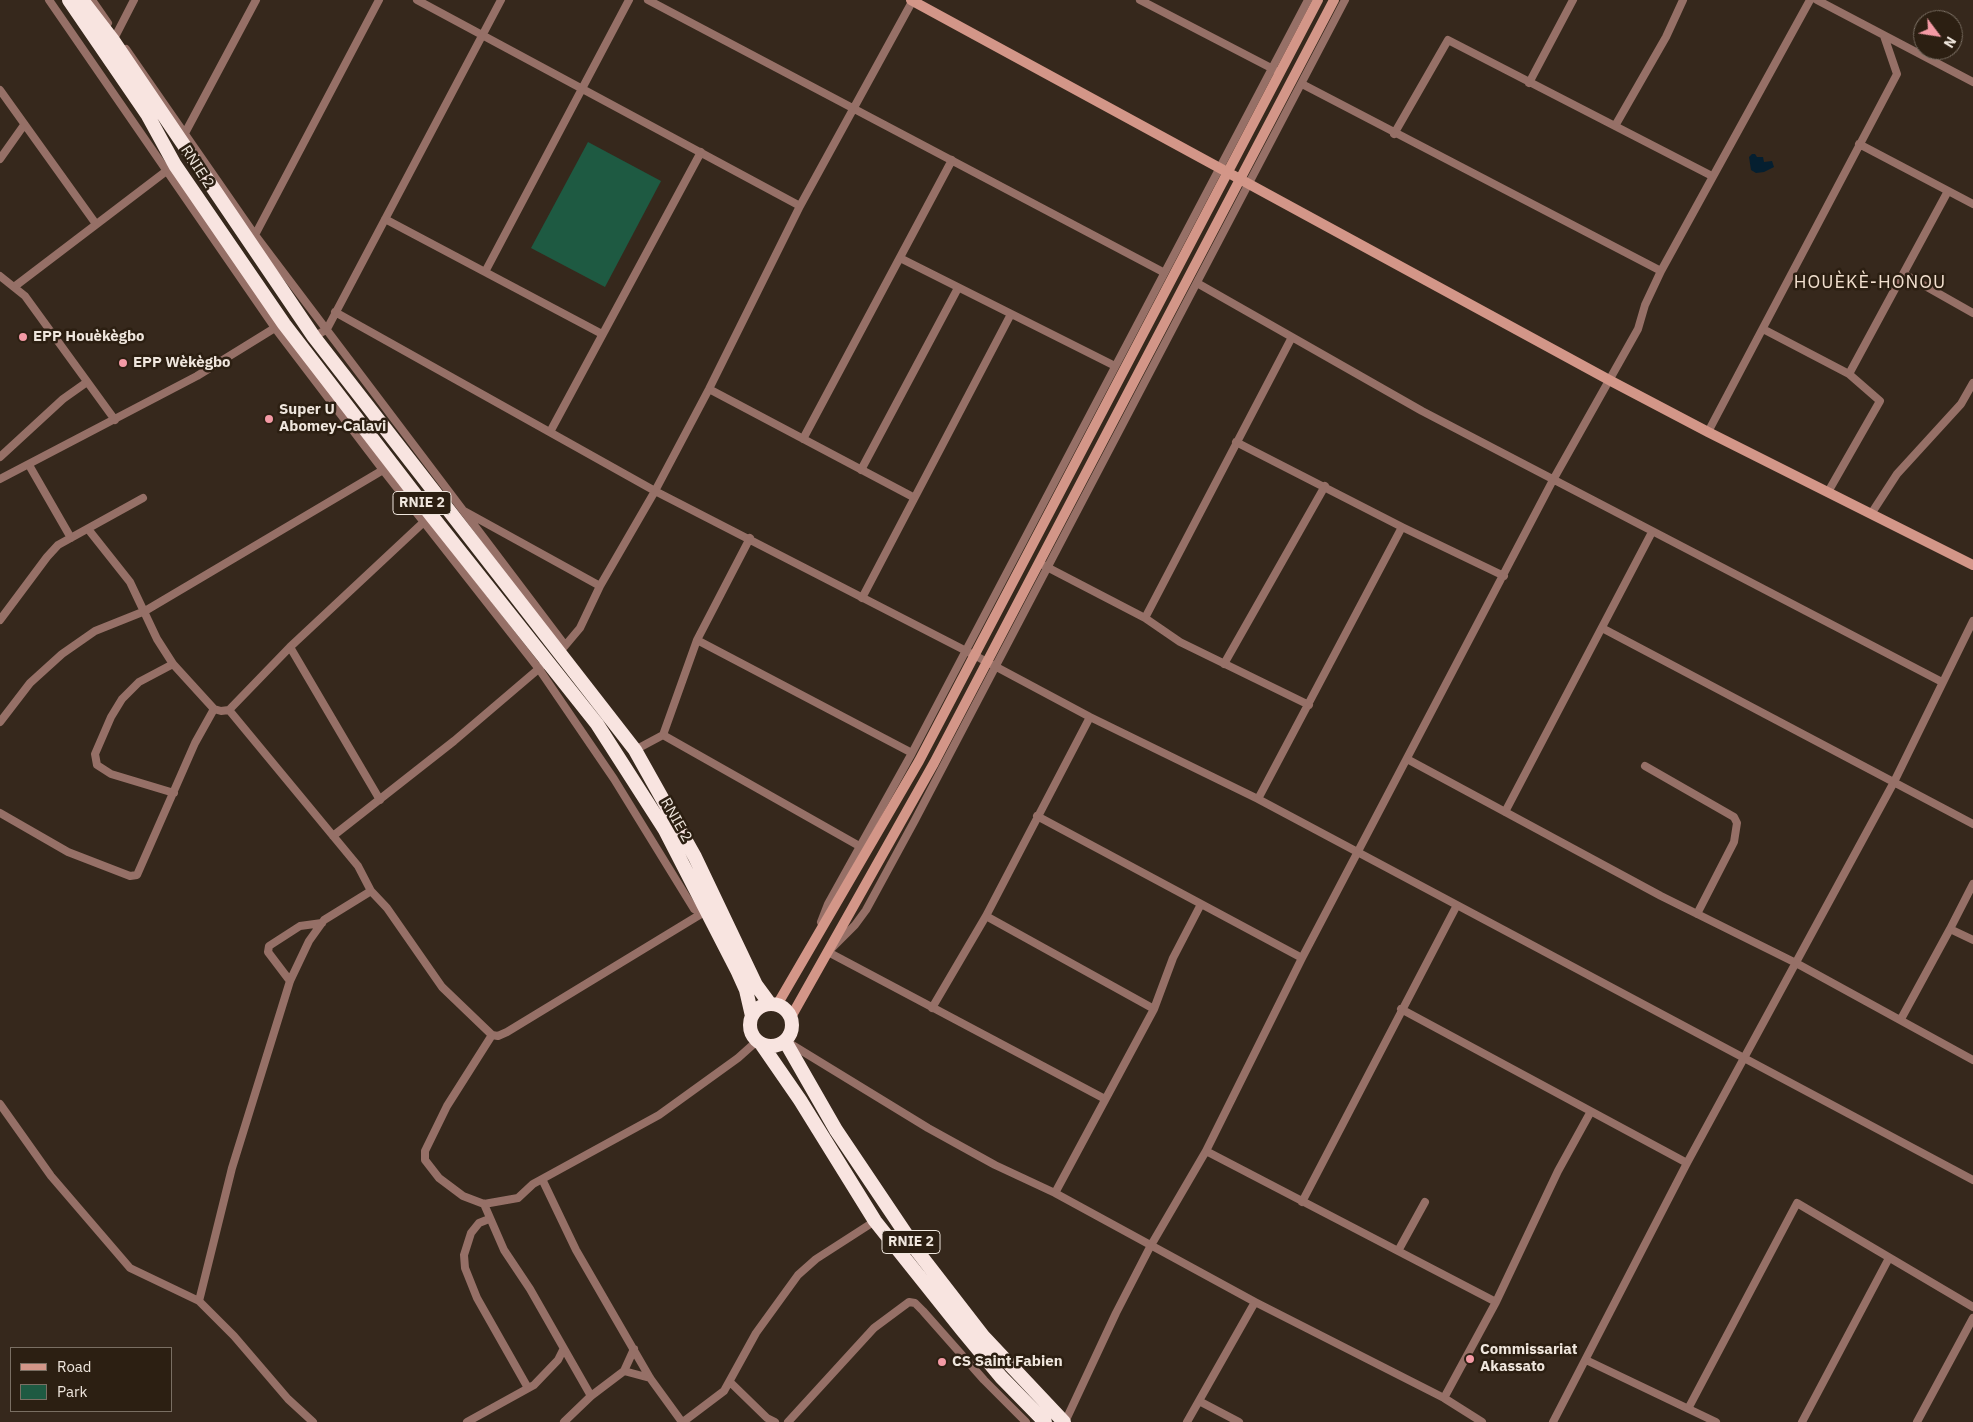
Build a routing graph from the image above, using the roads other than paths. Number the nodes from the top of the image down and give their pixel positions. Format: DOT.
graph roads {
  1 [pos="49,0"];
  2 [pos="69,0"];
  3 [pos="82,0"];
  4 [pos="92,0"];
  5 [pos="134,0"];
  6 [pos="256,0"];
  7 [pos="379,0"];
  8 [pos="417,0"];
  9 [pos="501,0"];
  10 [pos="628,0"];
  11 [pos="648,0"];
  12 [pos="912,0"];
  13 [pos="1140,0"];
  14 [pos="1308,0"];
  15 [pos="1318,0"];
  16 [pos="1334,0"];
  17 [pos="1346,0"];
  18 [pos="1573,0"];
  19 [pos="1683,0"];
  20 [pos="1810,0"];
  21 [pos="1817,0"];
  22 [pos="483,34"];
  23 [pos="1884,36"];
  24 [pos="114,37"];
  25 [pos="1275,70"];
  26 [pos="1973,82"];
  27 [pos="1530,83"];
  28 [pos="1302,84"];
  29 [pos="582,88"];
  30 [pos="0,90"];
  31 [pos="853,109"];
  32 [pos="24,125"];
  33 [pos="1615,126"];
  34 [pos="1394,134"];
  35 [pos="183,136"];
  36 [pos="1859,144"];
  37 [pos="701,152"];
  38 [pos="0,159"];
  39 [pos="952,160"];
  40 [pos="170,168"];
  41 [pos="1223,169"];
  42 [pos="1712,176"];
  43 [pos="1245,181"];
  44 [pos="1948,191"];
  45 [pos="1973,204"];
  46 [pos="800,206"];
  47 [pos="385,219"];
  48 [pos="96,224"];
  49 [pos="255,235"];
  50 [pos="900,258"];
  51 [pos="1661,271"];
  52 [pos="484,272"];
  53 [pos="1163,272"];
  54 [pos="1904,274"];
  55 [pos="0,276"];
  56 [pos="1197,282"];
  57 [pos="14,286"];
  58 [pos="958,288"];
  59 [pos="336,312"];
  60 [pos="1973,313"];
  61 [pos="1011,314"];
  62 [pos="280,326"];
  63 [pos="326,329"];
  64 [pos="1763,329"];
  65 [pos="602,334"];
  66 [pos="314,337"];
  67 [pos="1292,337"];
  68 [pos="1114,366"];
  69 [pos="1849,374"];
  70 [pos="1611,380"];
  71 [pos="87,382"];
  72 [pos="1973,383"];
  73 [pos="709,389"];
  74 [pos="115,420"];
  75 [pos="550,432"];
  76 [pos="1708,432"];
  77 [pos="803,439"];
  78 [pos="1236,442"];
  79 [pos="0,457"];
  80 [pos="29,466"];
  81 [pos="382,470"];
  82 [pos="861,470"];
  83 [pos="0,479"];
  84 [pos="1554,480"];
  85 [pos="1324,486"];
  86 [pos="655,491"];
  87 [pos="1828,492"];
  88 [pos="913,497"];
  89 [pos="143,498"];
  90 [pos="461,509"];
  91 [pos="1871,514"];
  92 [pos="428,518"];
  93 [pos="1402,527"];
  94 [pos="88,529"];
  95 [pos="1652,532"];
  96 [pos="71,538"];
  97 [pos="750,538"];
  98 [pos="1043,565"];
  99 [pos="1973,565"];
  100 [pos="1504,576"];
  101 [pos="600,586"];
  102 [pos="862,598"];
  103 [pos="144,611"];
  104 [pos="1145,618"];
  105 [pos="0,620"];
  106 [pos="1973,621"];
  107 [pos="1602,628"];
  108 [pos="697,640"];
  109 [pos="290,647"];
  110 [pos="970,652"];
  111 [pos="552,658"];
  112 [pos="174,664"];
  113 [pos="991,664"];
  114 [pos="1224,664"];
  115 [pos="1942,682"];
  116 [pos="1309,705"];
  117 [pos="214,709"];
  118 [pos="229,710"];
  119 [pos="1090,717"];
  120 [pos="0,722"];
  121 [pos="663,734"];
  122 [pos="635,750"];
  123 [pos="912,753"];
  124 [pos="1407,759"];
  125 [pos="1645,766"];
  126 [pos="1894,782"];
  127 [pos="174,793"];
  128 [pos="380,800"];
  129 [pos="1258,800"];
  130 [pos="1505,812"];
  131 [pos="0,813"];
  132 [pos="1037,816"];
  133 [pos="1973,824"];
  134 [pos="333,836"];
  135 [pos="861,847"];
  136 [pos="1358,853"];
  137 [pos="1973,884"];
  138 [pos="371,891"];
  139 [pos="1457,905"];
  140 [pos="1200,906"];
  141 [pos="1697,914"];
  142 [pos="705,915"];
  143 [pos="986,916"];
  144 [pos="322,923"];
  145 [pos="1950,928"];
  146 [pos="1973,940"];
  147 [pos="813,944"];
  148 [pos="828,952"];
  149 [pos="1302,958"];
  150 [pos="1796,963"];
  151 [pos="290,981"];
  152 [pos="774,1004"];
  153 [pos="932,1008"];
  154 [pos="1154,1009"];
  155 [pos="1401,1009"];
  156 [pos="752,1016"];
  157 [pos="791,1017"];
  158 [pos="1901,1019"];
  159 [pos="492,1036"];
  160 [pos="785,1041"];
  161 [pos="760,1043"];
  162 [pos="1744,1058"];
  163 [pos="1973,1060"];
  164 [pos="1105,1099"];
  165 [pos="0,1104"];
  166 [pos="1590,1113"];
  167 [pos="1206,1151"];
  168 [pos="1687,1163"];
  169 [pos="542,1179"];
  170 [pos="1973,1180"];
  171 [pos="1055,1193"];
  172 [pos="1302,1202"];
  173 [pos="1425,1202"];
  174 [pos="484,1204"];
  175 [pos="489,1220"];
  176 [pos="875,1221"];
  177 [pos="1150,1247"];
  178 [pos="1398,1251"];
  179 [pos="1889,1258"];
  180 [pos="199,1302"];
  181 [pos="1255,1302"];
  182 [pos="1496,1302"];
  183 [pos="1973,1307"];
  184 [pos="1973,1318"];
  185 [pos="634,1349"];
  186 [pos="563,1350"];
  187 [pos="1586,1360"];
  188 [pos="624,1371"];
  189 [pos="650,1378"];
  190 [pos="730,1382"];
  191 [pos="528,1388"];
  192 [pos="591,1396"];
  193 [pos="1444,1398"];
  194 [pos="1199,1401"];
  195 [pos="1689,1407"];
  196 [pos="566,1421"];
  197 [pos="313,1422"];
  198 [pos="468,1422"];
  199 [pos="683,1422"];
  200 [pos="775,1422"];
  201 [pos="788,1422"];
  202 [pos="1026,1422"];
  203 [pos="1045,1422"];
  204 [pos="1064,1422"];
  205 [pos="1187,1422"];
  206 [pos="1239,1422"];
  207 [pos="1482,1422"];
  208 [pos="1553,1422"];
  209 [pos="1716,1422"];
  210 [pos="1802,1422"];
  211 [pos="1917,1422"];
  1 -- 40 [label="street"];
  2 -- 40 [label="highway, RNIE 2 / RNIE 2"];
  3 -- 24 [label="highway, RNIE 2 / RNIE 2"];
  4 -- 24 [label="street"];
  5 -- 24 [label="street"];
  6 -- 35 [label="street"];
  7 -- 49 [label="street"];
  8 -- 22 [label="street"];
  9 -- 22 [label="street"];
  10 -- 29 [label="street"];
  11 -- 31 [label="street"];
  12 -- 31 [label="street"];
  12 -- 41 [label="main road"];
  13 -- 25 [label="street"];
  14 -- 25 [label="street"];
  15 -- 25 [label="main road"];
  16 -- 43 [label="main road"];
  17 -- 28 [label="street"];
  18 -- 27 [label="street"];
  19 -- 33 [label="street"];
  20 -- 42 [label="street"];
  21 -- 23 [label="street"];
  22 -- 29 [label="street"];
  22 -- 47 [label="street"];
  23 -- 26 [label="street"];
  23 -- 36 [label="street"];
  24 -- 35 [label="highway, RNIE 2 / RNIE 2"];
  25 -- 41 [label="main road"];
  27 -- 33 [label="street"];
  27 -- 34 [label="street"];
  28 -- 34 [label="street"];
  28 -- 43 [label="street"];
  29 -- 37 [label="street"];
  29 -- 52 [label="street"];
  30 -- 32 [label="street"];
  31 -- 39 [label="street"];
  31 -- 46 [label="street"];
  32 -- 38 [label="street"];
  32 -- 48 [label="street"];
  33 -- 42 [label="street"];
  34 -- 51 [label="street"];
  35 -- 49 [label="street"];
  35 -- 66 [label="highway, RNIE 2 / RNIE 2"];
  36 -- 44 [label="street"];
  36 -- 64 [label="street"];
  37 -- 46 [label="street"];
  37 -- 65 [label="street"];
  39 -- 50 [label="street"];
  39 -- 53 [label="street"];
  40 -- 48 [label="street"];
  40 -- 62 [label="highway, RNIE 2 / RNIE 2"];
  41 -- 43 [label="main road"];
  41 -- 53 [label="street"];
  41 -- 110 [label="main road"];
  42 -- 51 [label="street"];
  43 -- 56 [label="street"];
  43 -- 70 [label="main road"];
  43 -- 98 [label="main road"];
  44 -- 45 [label="street"];
  44 -- 54 [label="street"];
  46 -- 73 [label="street"];
  47 -- 52 [label="street"];
  47 -- 59 [label="street"];
  48 -- 57 [label="street"];
  49 -- 63 [label="street"];
  50 -- 58 [label="street"];
  50 -- 77 [label="street"];
  51 -- 70 [label="street"];
  52 -- 65 [label="street"];
  53 -- 68 [label="street"];
  54 -- 60 [label="street"];
  54 -- 69 [label="street"];
  55 -- 57 [label="street"];
  56 -- 67 [label="street"];
  56 -- 98 [label="street"];
  57 -- 71 [label="street"];
  58 -- 61 [label="street"];
  58 -- 82 [label="street"];
  59 -- 63 [label="street"];
  59 -- 75 [label="street"];
  61 -- 68 [label="street"];
  61 -- 88 [label="street"];
  62 -- 74 [label="street"];
  62 -- 81 [label="street"];
  62 -- 92 [label="highway, RNIE 2 / RNIE 2"];
  63 -- 66 [label="street"];
  63 -- 90 [label="street"];
  64 -- 69 [label="street"];
  64 -- 76 [label="street"];
  65 -- 75 [label="street"];
  66 -- 111 [label="highway, RNIE 2 / RNIE 2"];
  67 -- 78 [label="street"];
  67 -- 84 [label="street"];
  68 -- 110 [label="street"];
  69 -- 87 [label="street"];
  70 -- 76 [label="main road"];
  70 -- 84 [label="street"];
  71 -- 74 [label="street"];
  71 -- 79 [label="street"];
  72 -- 91 [label="street"];
  73 -- 77 [label="street"];
  73 -- 86 [label="street"];
  74 -- 80 [label="street"];
  75 -- 86 [label="street"];
  76 -- 87 [label="main road"];
  77 -- 82 [label="street"];
  78 -- 85 [label="street"];
  78 -- 104 [label="street"];
  80 -- 83 [label="street"];
  80 -- 96 [label="street"];
  81 -- 92 [label="street"];
  81 -- 103 [label="street"];
  82 -- 88 [label="street"];
  84 -- 95 [label="street"];
  84 -- 100 [label="street"];
  85 -- 93 [label="street"];
  85 -- 114 [label="street"];
  86 -- 97 [label="street"];
  86 -- 101 [label="street"];
  87 -- 91 [label="main road"];
  88 -- 102 [label="street"];
  89 -- 94 [label="street"];
  90 -- 101 [label="street"];
  90 -- 111 [label="street"];
  91 -- 99 [label="main road"];
  92 -- 109 [label="street"];
  92 -- 111 [label="highway, RNIE 2 / RNIE 2"];
  93 -- 100 [label="street"];
  93 -- 116 [label="street"];
  94 -- 96 [label="street"];
  94 -- 103 [label="street"];
  95 -- 107 [label="street"];
  95 -- 115 [label="street"];
  96 -- 105 [label="street"];
  97 -- 102 [label="street"];
  97 -- 108 [label="street"];
  98 -- 104 [label="street"];
  98 -- 113 [label="main road"];
  100 -- 124 [label="street"];
  101 -- 111 [label="street"];
  102 -- 110 [label="street"];
  103 -- 112 [label="street"];
  103 -- 120 [label="street"];
  104 -- 114 [label="street"];
  106 -- 115 [label="street"];
  107 -- 126 [label="street"];
  107 -- 130 [label="street"];
  108 -- 121 [label="street"];
  108 -- 123 [label="street"];
  109 -- 118 [label="street"];
  109 -- 128 [label="street"];
  110 -- 113 [label="street"];
  110 -- 123 [label="street"];
  110 -- 147 [label="main road"];
  111 -- 122 [label="highway, RNIE 2 / RNIE 2"];
  111 -- 128 [label="street"];
  111 -- 142 [label="highway, RNIE 2 / RNIE 2"];
  112 -- 117 [label="street"];
  112 -- 127 [label="street"];
  113 -- 119 [label="street"];
  113 -- 148 [label="main road"];
  114 -- 116 [label="street"];
  115 -- 126 [label="street"];
  116 -- 129 [label="street"];
  117 -- 118 [label="street"];
  117 -- 127 [label="street"];
  118 -- 134 [label="street"];
  119 -- 129 [label="street"];
  119 -- 132 [label="street"];
  121 -- 122 [label="street"];
  121 -- 135 [label="street"];
  122 -- 152 [label="highway, RNIE 2 / RNIE 2"];
  123 -- 135 [label="street"];
  124 -- 130 [label="street"];
  124 -- 136 [label="street"];
  125 -- 141 [label="street"];
  126 -- 133 [label="street"];
  126 -- 150 [label="street"];
  127 -- 131 [label="street"];
  128 -- 134 [label="street"];
  129 -- 136 [label="street"];
  130 -- 141 [label="street"];
  132 -- 140 [label="street"];
  132 -- 143 [label="street"];
  134 -- 138 [label="street"];
  135 -- 147 [label="street"];
  136 -- 139 [label="street"];
  136 -- 149 [label="street"];
  137 -- 145 [label="street"];
  138 -- 144 [label="street"];
  138 -- 159 [label="street"];
  139 -- 155 [label="street"];
  139 -- 162 [label="street"];
  140 -- 149 [label="street"];
  140 -- 154 [label="street"];
  141 -- 150 [label="street"];
  142 -- 156 [label="highway, RNIE 2 / RNIE 2"];
  142 -- 159 [label="street"];
  143 -- 153 [label="street"];
  143 -- 154 [label="street"];
  144 -- 151 [label="street"];
  144 -- 151 [label="street"];
  145 -- 146 [label="street"];
  145 -- 158 [label="street"];
  147 -- 152 [label="main road"];
  148 -- 153 [label="street"];
  148 -- 157 [label="main road"];
  149 -- 167 [label="street"];
  150 -- 158 [label="street"];
  150 -- 162 [label="street"];
  151 -- 180 [label="street"];
  152 -- 156 [label="highway"];
  152 -- 157 [label="highway, RNIE 2 / RNIE 2"];
  153 -- 164 [label="street"];
  154 -- 164 [label="street"];
  155 -- 166 [label="street"];
  155 -- 172 [label="street"];
  156 -- 161 [label="highway, RNIE 2 / RNIE 2"];
  157 -- 160 [label="highway"];
  158 -- 163 [label="street"];
  159 -- 174 [label="street"];
  160 -- 161 [label="highway"];
  160 -- 171 [label="street"];
  160 -- 204 [label="highway, RNIE 2 / RNIE 2"];
  161 -- 169 [label="street"];
  161 -- 176 [label="highway, RNIE 2 / RNIE 2"];
  162 -- 168 [label="street"];
  162 -- 170 [label="street"];
  164 -- 171 [label="street"];
  165 -- 180 [label="street"];
  166 -- 168 [label="street"];
  166 -- 182 [label="street"];
  167 -- 172 [label="street"];
  167 -- 177 [label="street"];
  168 -- 187 [label="street"];
  169 -- 174 [label="street"];
  169 -- 185 [label="street"];
  171 -- 177 [label="street"];
  172 -- 178 [label="street"];
  173 -- 178 [label="street"];
  174 -- 175 [label="street"];
  175 -- 186 [label="street"];
  175 -- 191 [label="street"];
  176 -- 190 [label="street"];
  176 -- 203 [label="highway, RNIE 2 / RNIE 2"];
  177 -- 181 [label="street"];
  177 -- 204 [label="street"];
  178 -- 182 [label="street"];
  179 -- 183 [label="street"];
  179 -- 195 [label="street"];
  179 -- 210 [label="street"];
  180 -- 197 [label="street"];
  181 -- 193 [label="street"];
  181 -- 194 [label="street"];
  182 -- 193 [label="street"];
  184 -- 211 [label="street"];
  185 -- 188 [label="street"];
  185 -- 189 [label="street"];
  186 -- 191 [label="street"];
  186 -- 192 [label="street"];
  187 -- 195 [label="street"];
  187 -- 208 [label="street"];
  188 -- 189 [label="street"];
  188 -- 192 [label="street"];
  189 -- 199 [label="street"];
  190 -- 199 [label="street"];
  190 -- 200 [label="street"];
  191 -- 198 [label="street"];
  192 -- 196 [label="street"];
  193 -- 207 [label="street"];
  194 -- 205 [label="street"];
  194 -- 206 [label="street"];
  195 -- 209 [label="street"];
  201 -- 202 [label="street"];
}
